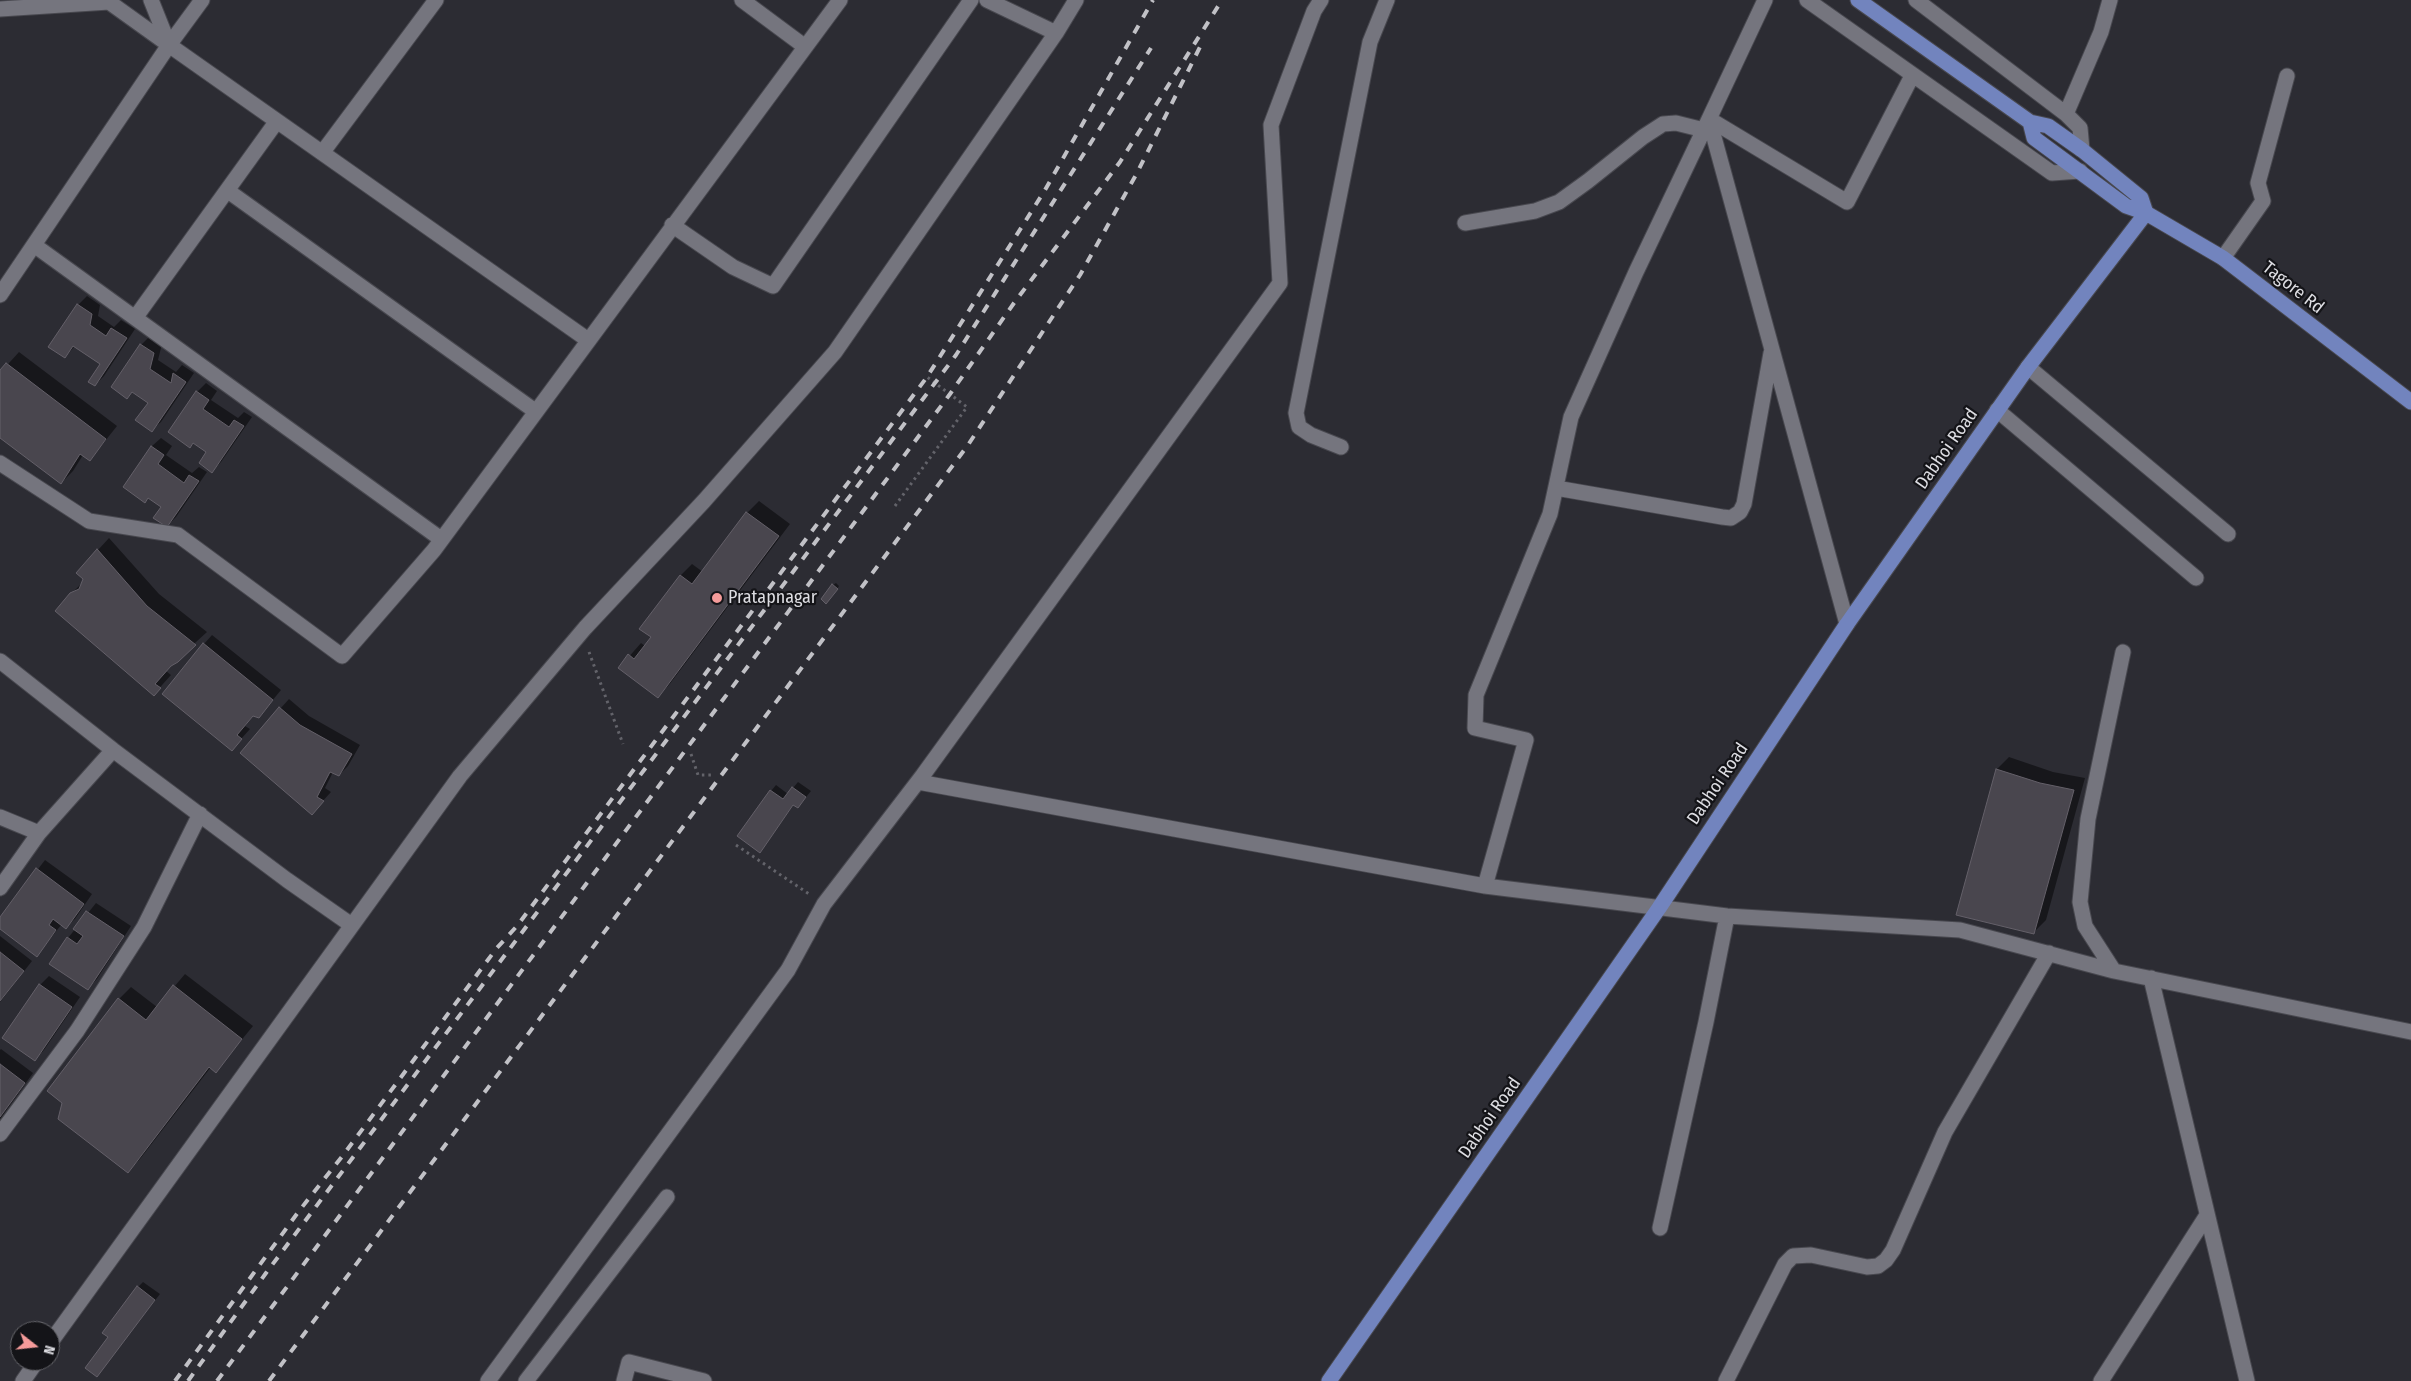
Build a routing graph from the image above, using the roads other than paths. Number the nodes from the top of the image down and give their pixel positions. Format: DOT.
graph roads {
  1 [pos="151,0"];
  2 [pos="202,0"];
  3 [pos="436,0"];
  4 [pos="742,0"];
  5 [pos="840,0"];
  6 [pos="971,0"];
  7 [pos="987,0"];
  8 [pos="1076,0"];
  9 [pos="1321,0"];
  10 [pos="1387,0"];
  11 [pos="1766,0"];
  12 [pos="1807,0"];
  13 [pos="1858,0"];
  14 [pos="1916,0"];
  15 [pos="2110,0"];
  16 [pos="0,9"];
  17 [pos="1056,33"];
  18 [pos="169,45"];
  19 [pos="804,46"];
  20 [pos="1912,76"];
  21 [pos="2287,76"];
  22 [pos="2066,114"];
  23 [pos="277,121"];
  24 [pos="2030,122"];
  25 [pos="1707,124"];
  26 [pos="2082,150"];
  27 [pos="322,153"];
  28 [pos="2080,171"];
  29 [pos="228,191"];
  30 [pos="2146,213"];
  31 [pos="1465,223"];
  32 [pos="672,225"];
  33 [pos="34,245"];
  34 [pos="2223,258"];
  35 [pos="0,295"];
  36 [pos="135,318"];
  37 [pos="588,340"];
  38 [pos="1772,348"];
  39 [pos="2028,367"];
  40 [pos="2411,402"];
  41 [pos="1998,410"];
  42 [pos="536,412"];
  43 [pos="1341,447"];
  44 [pos="0,463"];
  45 [pos="1556,488"];
  46 [pos="2228,534"];
  47 [pos="441,539"];
  48 [pos="2196,578"];
  49 [pos="1848,624"];
  50 [pos="2123,652"];
  51 [pos="0,661"];
  52 [pos="113,750"];
  53 [pos="918,782"];
  54 [pos="200,814"];
  55 [pos="0,817"];
  56 [pos="39,833"];
  57 [pos="1485,886"];
  58 [pos="0,888"];
  59 [pos="1659,908"];
  60 [pos="1727,916"];
  61 [pos="350,924"];
  62 [pos="2049,953"];
  63 [pos="2114,971"];
  64 [pos="2151,978"];
  65 [pos="2411,1032"];
  66 [pos="0,1134"];
  67 [pos="666,1197"];
  68 [pos="2207,1216"];
  69 [pos="1660,1228"];
  70 [pos="60,1329"];
  71 [pos="488,1381"];
  72 [pos="526,1381"];
  73 [pos="624,1381"];
  74 [pos="704,1381"];
  75 [pos="1329,1381"];
  76 [pos="1726,1381"];
  77 [pos="2101,1381"];
  78 [pos="2247,1381"];
  1 -- 18 [label="street"];
  2 -- 18 [label="street"];
  3 -- 27 [label="street"];
  4 -- 19 [label="street"];
  5 -- 19 [label="street"];
  6 -- 32 [label="street"];
  7 -- 17 [label="street"];
  8 -- 17 [label="street"];
  9 -- 53 [label="street"];
  10 -- 43 [label="street"];
  11 -- 25 [label="street"];
  12 -- 20 [label="street"];
  13 -- 24 [label="main road"];
  14 -- 22 [label="street"];
  15 -- 22 [label="street"];
  16 -- 18 [label="street"];
  17 -- 61 [label="street"];
  18 -- 23 [label="street"];
  18 -- 33 [label="street"];
  19 -- 32 [label="street"];
  20 -- 25 [label="street"];
  20 -- 28 [label="street"];
  21 -- 34 [label="street"];
  22 -- 26 [label="street"];
  23 -- 27 [label="street"];
  23 -- 29 [label="street"];
  24 -- 26 [label="main road"];
  24 -- 28 [label="main road, Tagore Rd"];
  25 -- 31 [label="street"];
  25 -- 38 [label="street"];
  25 -- 45 [label="street"];
  26 -- 30 [label="main road"];
  27 -- 37 [label="street"];
  28 -- 30 [label="main road, Tagore Rd"];
  29 -- 36 [label="street"];
  29 -- 42 [label="street"];
  30 -- 34 [label="main road, Tagore Rd"];
  30 -- 39 [label="main road, Dabhoi Road"];
  32 -- 37 [label="street"];
  33 -- 35 [label="street"];
  33 -- 36 [label="street"];
  34 -- 40 [label="main road, Tagore Rd"];
  36 -- 47 [label="street"];
  37 -- 42 [label="street"];
  38 -- 45 [label="street"];
  38 -- 49 [label="street"];
  39 -- 41 [label="main road, Dabhoi Road"];
  39 -- 46 [label="street"];
  41 -- 48 [label="street"];
  41 -- 49 [label="main road, Dabhoi Road"];
  42 -- 47 [label="street"];
  44 -- 47 [label="street"];
  45 -- 57 [label="street"];
  49 -- 59 [label="main road, Dabhoi Road"];
  50 -- 63 [label="street"];
  51 -- 52 [label="street"];
  52 -- 54 [label="street"];
  52 -- 56 [label="street"];
  53 -- 57 [label="street"];
  53 -- 71 [label="street"];
  54 -- 61 [label="street"];
  54 -- 66 [label="street"];
  55 -- 56 [label="street"];
  56 -- 58 [label="street"];
  57 -- 59 [label="street"];
  59 -- 60 [label="street"];
  59 -- 75 [label="main road, Dabhoi Road"];
  60 -- 62 [label="street"];
  60 -- 69 [label="street"];
  61 -- 70 [label="street"];
  62 -- 63 [label="street"];
  62 -- 76 [label="street"];
  63 -- 64 [label="street"];
  64 -- 65 [label="street"];
  64 -- 68 [label="street"];
  67 -- 72 [label="street"];
  68 -- 77 [label="street"];
  68 -- 78 [label="street"];
  73 -- 74 [label="street"];
}
